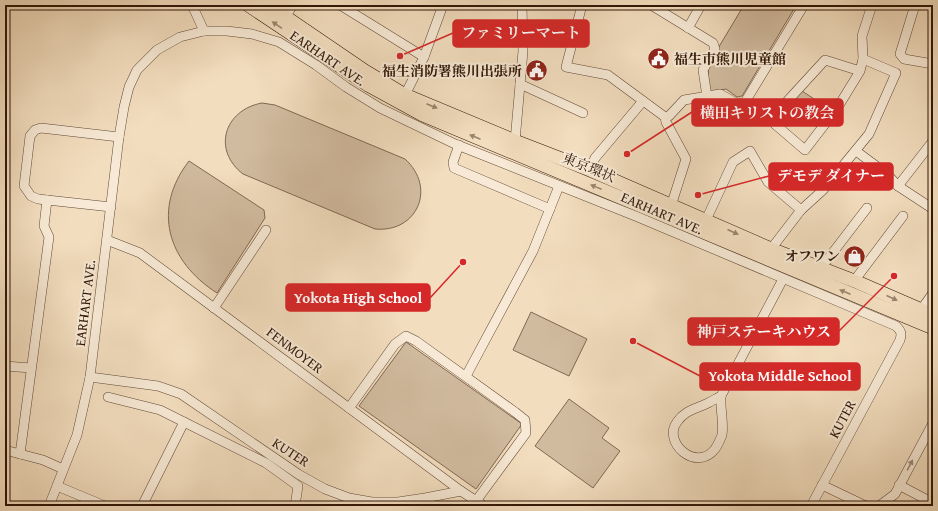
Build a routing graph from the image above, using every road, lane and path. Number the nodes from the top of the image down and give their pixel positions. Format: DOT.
graph roads {
  1 [pos="192,5"];
  2 [pos="248,5"];
  3 [pos="268,5"];
  4 [pos="293,5"];
  5 [pos="340,5"];
  6 [pos="444,5"];
  7 [pos="522,5"];
  8 [pos="582,5"];
  9 [pos="651,5"];
  10 [pos="701,5"];
  11 [pos="804,5"];
  12 [pos="872,5"];
  13 [pos="915,5"];
  14 [pos="285,17"];
  15 [pos="688,28"];
  16 [pos="204,31"];
  17 [pos="424,57"];
  18 [pos="863,60"];
  19 [pos="933,64"];
  20 [pos="860,71"];
  21 [pos="520,84"];
  22 [pos="405,95"];
  23 [pos="707,97"];
  24 [pos="643,101"];
  25 [pos="583,113"];
  26 [pos="665,117"];
  27 [pos="119,137"];
  28 [pos="933,142"];
  29 [pos="459,145"];
  30 [pos="513,147"];
  31 [pos="856,151"];
  32 [pos="842,168"];
  33 [pos="590,170"];
  34 [pos="855,178"];
  35 [pos="559,186"];
  36 [pos="898,186"];
  37 [pos="47,200"];
  38 [pos="671,206"];
  39 [pos="111,207"];
  40 [pos="866,208"];
  41 [pos="550,209"];
  42 [pos="933,209"];
  43 [pos="802,210"];
  44 [pos="903,216"];
  45 [pos="706,220"];
  46 [pos="266,230"];
  47 [pos="107,240"];
  48 [pos="771,249"];
  49 [pos="821,268"];
  50 [pos="783,279"];
  51 [pos="854,281"];
  52 [pos="933,293"];
  53 [pos="214,308"];
  54 [pos="927,313"];
  55 [pos="933,328"];
  56 [pos="5,366"];
  57 [pos="32,368"];
  58 [pos="466,376"];
  59 [pos="90,377"];
  60 [pos="721,396"];
  61 [pos="108,397"];
  62 [pos="349,408"];
  63 [pos="184,422"];
  64 [pos="933,423"];
  65 [pos="5,450"];
  66 [pos="20,454"];
  67 [pos="63,469"];
  68 [pos="822,485"];
  69 [pos="899,485"];
  70 [pos="57,486"];
  71 [pos="461,491"];
  72 [pos="895,494"];
  73 [pos="480,503"];
  74 [pos="933,503"];
  75 [pos="49,506"];
  76 [pos="105,506"];
  77 [pos="142,506"];
  78 [pos="295,506"];
  79 [pos="811,506"];
  80 [pos="866,506"];
  81 [pos="879,506"];
  82 [pos="895,506"];
  1 -- 16 [label="street"];
  30 -- 2 [label="highway, 東京環状, one-way"];
  3 -- 14 [label="highway, 東京環状"];
  4 -- 14 [label="street"];
  5 -- 17 [label="street"];
  6 -- 17 [label="street"];
  7 -- 21 [label="street"];
  8 -- 24 [label="street"];
  9 -- 15 [label="street"];
  10 -- 15 [label="street"];
  11 -- 23 [label="street"];
  12 -- 18 [label="street"];
  13 -- 19 [label="street"];
  14 -- 22 [label="highway, 東京環状"];
  15 -- 23 [label="street"];
  16 -- 27 [label="street, EARHART AVE."];
  16 -- 29 [label="street, EARHART AVE."];
  17 -- 22 [label="street"];
  18 -- 20 [label="street"];
  18 -- 31 [label="street"];
  20 -- 20 [label="street"];
  21 -- 25 [label="street"];
  21 -- 30 [label="street"];
  22 -- 30 [label="highway, 東京環状, one-way"];
  23 -- 26 [label="street"];
  24 -- 26 [label="street"];
  24 -- 33 [label="street"];
  26 -- 38 [label="street"];
  27 -- 37 [label="street"];
  27 -- 39 [label="street, EARHART AVE."];
  28 -- 36 [label="street"];
  29 -- 35 [label="street, EARHART AVE."];
  29 -- 41 [label="street"];
  30 -- 33 [label="highway, 東京環状"];
  55 -- 30 [label="highway, 東京環状, one-way"];
  31 -- 32 [label="street"];
  31 -- 36 [label="street"];
  32 -- 34 [label="street"];
  32 -- 43 [label="street"];
  33 -- 38 [label="highway, 東京環状"];
  35 -- 41 [label="street"];
  35 -- 50 [label="street, EARHART AVE."];
  36 -- 42 [label="street"];
  37 -- 39 [label="street"];
  37 -- 57 [label="street"];
  38 -- 45 [label="highway, 東京環状"];
  39 -- 47 [label="street, EARHART AVE."];
  40 -- 49 [label="street"];
  41 -- 58 [label="street"];
  43 -- 45 [label="street"];
  43 -- 48 [label="street"];
  44 -- 51 [label="street"];
  45 -- 48 [label="highway, 東京環状, one-way"];
  46 -- 53 [label="street"];
  47 -- 53 [label="street, FENMOYER"];
  47 -- 59 [label="street, EARHART AVE."];
  48 -- 49 [label="highway, 東京環状"];
  49 -- 51 [label="highway, 東京環状"];
  50 -- 60 [label="street"];
  50 -- 68 [label="street, KUTER"];
  51 -- 54 [label="highway, 東京環状, one-way"];
  52 -- 54 [label="street"];
  53 -- 62 [label="street, FENMOYER"];
  56 -- 57 [label="street"];
  57 -- 66 [label="street"];
  58 -- 62 [label="street"];
  58 -- 73 [label="street"];
  59 -- 67 [label="street, EARHART AVE."];
  59 -- 71 [label="street, KUTER"];
  60 -- 60 [label="street"];
  61 -- 63 [label="street"];
  62 -- 71 [label="street, FENMOYER"];
  63 -- 77 [label="street"];
  63 -- 78 [label="street"];
  69 -- 64 [label="street, one-way"];
  65 -- 66 [label="street"];
  66 -- 67 [label="street"];
  67 -- 70 [label="street, EARHART AVE."];
  68 -- 79 [label="street, KUTER"];
  68 -- 80 [label="street"];
  69 -- 72 [label="street"];
  69 -- 74 [label="street"];
  70 -- 75 [label="street, EARHART AVE."];
  70 -- 76 [label="street"];
  71 -- 73 [label="street"];
  72 -- 81 [label="street"];
  72 -- 82 [label="street"];
}
